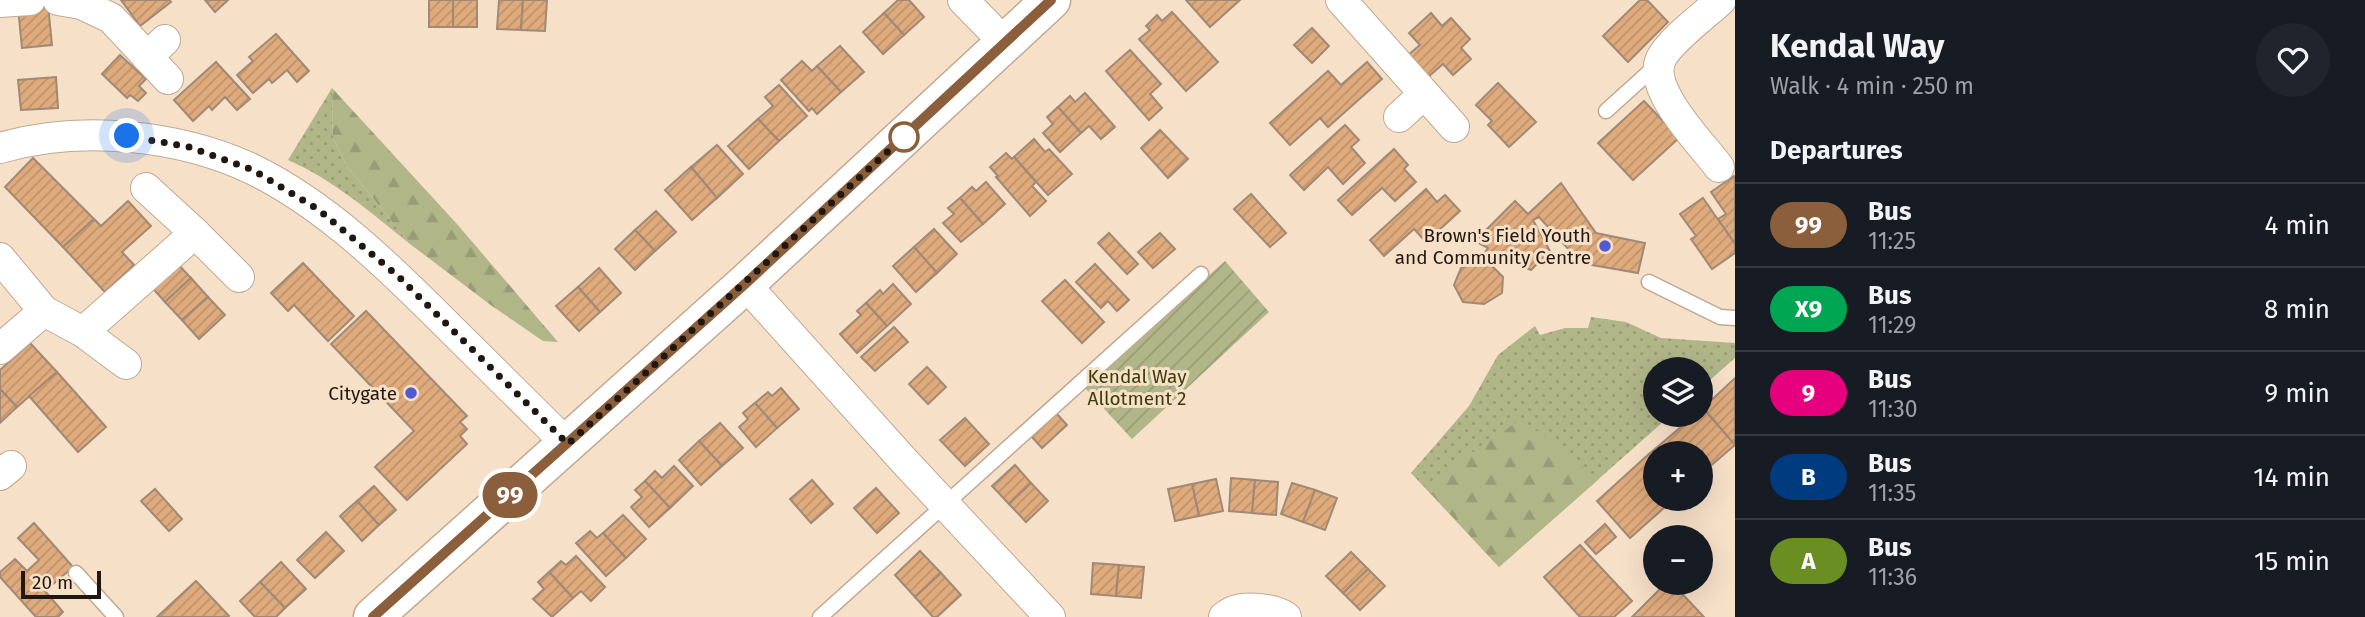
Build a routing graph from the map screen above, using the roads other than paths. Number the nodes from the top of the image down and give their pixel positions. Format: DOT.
graph roads {
  1 [pos="30,0"];
  2 [pos="58,0"];
  3 [pos="963,0"];
  4 [pos="1051,0"];
  5 [pos="1341,0"];
  6 [pos="1721,0"];
  7 [pos="0,2"];
  8 [pos="1005,43"];
  9 [pos="1659,63"];
  10 [pos="168,79"];
  11 [pos="1424,94"];
  12 [pos="1606,111"];
  13 [pos="1399,117"];
  14 [pos="1454,127"];
  15 [pos="1,145"];
  16 [pos="1717,169"];
  17 [pos="146,188"];
  18 [pos="195,233"];
  19 [pos="0,258"];
  20 [pos="1201,274"];
  21 [pos="239,277"];
  22 [pos="1649,282"];
  23 [pos="745,284"];
  24 [pos="44,311"];
  25 [pos="1735,318"];
  26 [pos="83,332"];
  27 [pos="0,349"];
  28 [pos="126,364"];
  29 [pos="568,444"];
  30 [pos="945,505"];
  31 [pos="76,573"];
  32 [pos="116,617"];
  33 [pos="373,617"];
  34 [pos="820,617"];
  35 [pos="1050,617"];
  36 [pos="1224,617"];
  37 [pos="1286,617"];
  1 -- 7 [label="street"];
  2 -- 10 [label="street"];
  3 -- 8 [label="street"];
  4 -- 8 [label="main road"];
  5 -- 11 [label="street"];
  6 -- 9 [label="street"];
  8 -- 23 [label="main road"];
  9 -- 12 [label="lane"];
  9 -- 16 [label="street"];
  11 -- 13 [label="street"];
  11 -- 14 [label="street"];
  15 -- 29 [label="street"];
  17 -- 18 [label="street"];
  18 -- 21 [label="street"];
  18 -- 26 [label="street"];
  19 -- 24 [label="street"];
  20 -- 30 [label="lane"];
  22 -- 25 [label="lane"];
  23 -- 29 [label="main road"];
  23 -- 30 [label="street"];
  24 -- 26 [label="street"];
  24 -- 27 [label="street"];
  26 -- 28 [label="street"];
  29 -- 33 [label="main road"];
  30 -- 34 [label="lane"];
  30 -- 35 [label="street"];
  31 -- 32 [label="lane"];
  36 -- 37 [label="street"];
}
